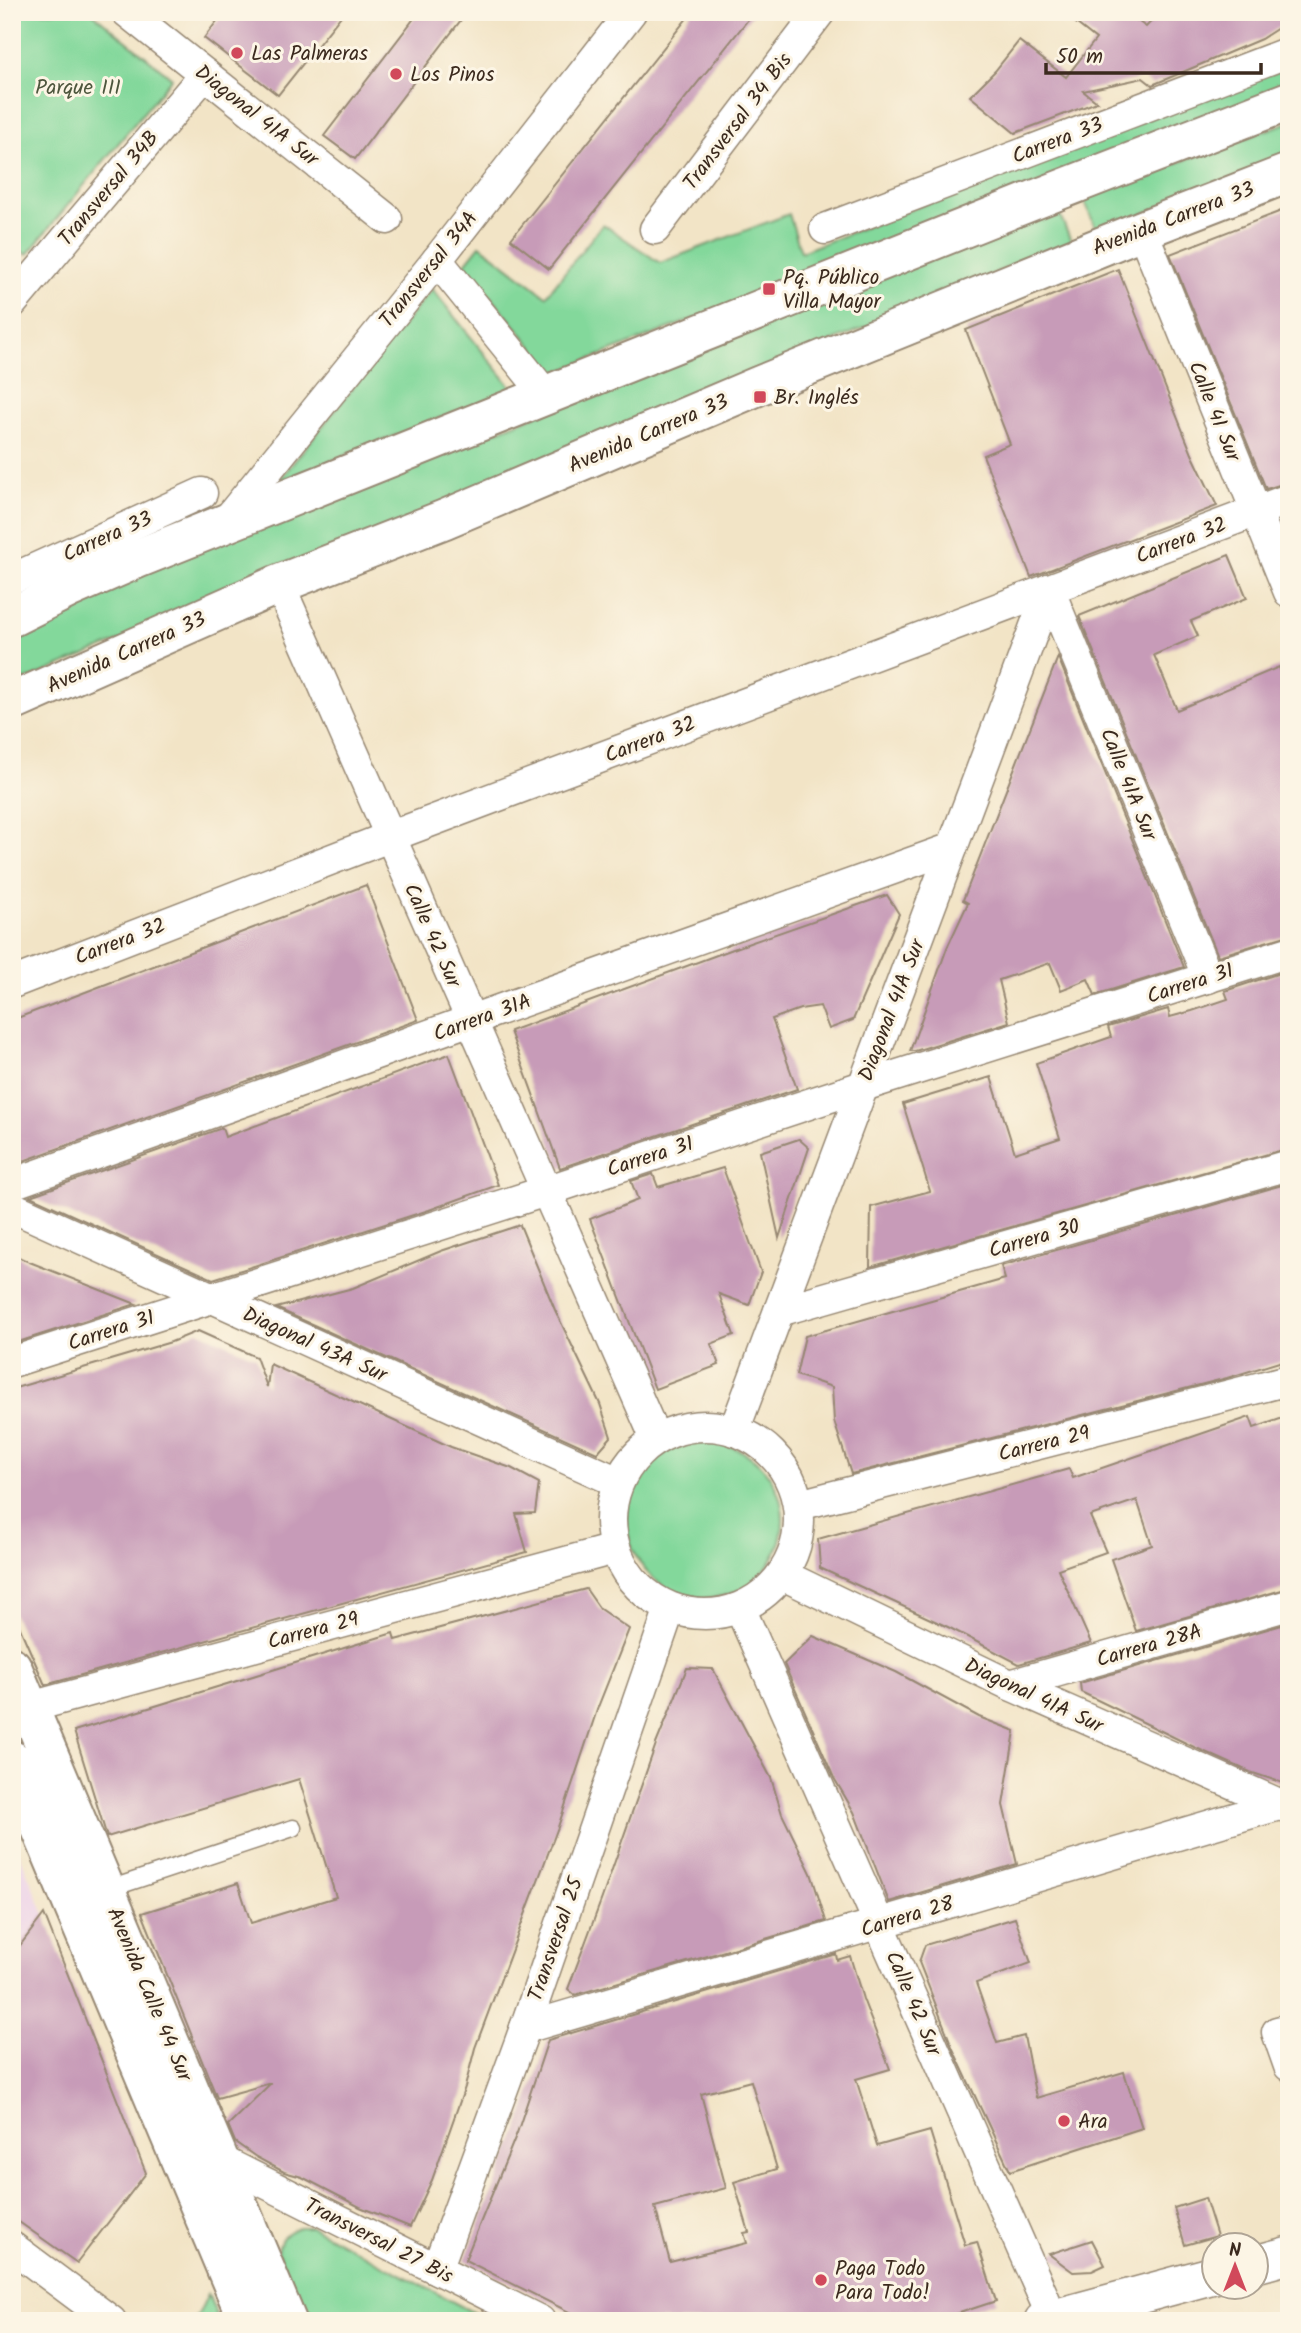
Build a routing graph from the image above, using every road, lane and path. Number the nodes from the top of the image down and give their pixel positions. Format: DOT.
graph roads {
  1 [pos="127,12"];
  2 [pos="631,12"];
  3 [pos="820,12"];
  4 [pos="1289,52"];
  5 [pos="205,74"];
  6 [pos="1289,101"];
  7 [pos="1289,173"];
  8 [pos="387,219"];
  9 [pos="655,229"];
  10 [pos="825,229"];
  11 [pos="1142,230"];
  12 [pos="437,260"];
  13 [pos="18,284"];
  14 [pos="546,395"];
  15 [pos="202,493"];
  16 [pos="1289,499"];
  17 [pos="1256,512"];
  18 [pos="224,525"];
  19 [pos="12,579"];
  20 [pos="279,584"];
  21 [pos="1049,589"];
  22 [pos="1289,592"];
  23 [pos="12,617"];
  24 [pos="12,702"];
  25 [pos="389,837"];
  26 [pos="952,848"];
  27 [pos="1289,952"];
  28 [pos="1208,978"];
  29 [pos="12,983"];
  30 [pos="471,1021"];
  31 [pos="863,1086"];
  32 [pos="1289,1165"];
  33 [pos="12,1184"];
  34 [pos="546,1191"];
  35 [pos="12,1207"];
  36 [pos="213,1298"];
  37 [pos="779,1311"];
  38 [pos="12,1362"];
  39 [pos="1289,1380"];
  40 [pos="734,1431"];
  41 [pos="656,1439"];
  42 [pos="618,1482"];
  43 [pos="799,1505"];
  44 [pos="614,1549"];
  45 [pos="783,1575"];
  46 [pos="1289,1605"];
  47 [pos="670,1608"];
  48 [pos="740,1608"];
  49 [pos="12,1667"];
  50 [pos="1010,1685"];
  51 [pos="21,1710"];
  52 [pos="12,1760"];
  53 [pos="1286,1805"];
  54 [pos="293,1828"];
  55 [pos="106,1890"];
  56 [pos="879,1924"];
  57 [pos="525,2028"];
  58 [pos="1283,2030"];
  59 [pos="1289,2066"];
  60 [pos="218,2159"];
  61 [pos="12,2247"];
  62 [pos="1289,2255"];
  63 [pos="1270,2260"];
  64 [pos="437,2269"];
  65 [pos="1200,2280"];
  66 [pos="1050,2320"];
  67 [pos="111,2321"];
  68 [pos="248,2321"];
  69 [pos="287,2321"];
  70 [pos="540,2321"];
  1 -- 5 [label="street, Diagonal 41A Sur"];
  2 -- 12 [label="street, Transversal 34A"];
  3 -- 9 [label="street, Transversal 34 Bis"];
  4 -- 10 [label="street, Carrera 33"];
  5 -- 8 [label="street, Diagonal 41A Sur"];
  5 -- 13 [label="street, Transversal 34B"];
  6 -- 14 [label="main road"];
  7 -- 11 [label="main road, Avenida Carrera 33"];
  11 -- 17 [label="street, Calle 41 Sur"];
  11 -- 20 [label="main road, Avenida Carrera 33"];
  12 -- 14 [label="street"];
  12 -- 18 [label="street, Transversal 34A"];
  14 -- 18 [label="main road"];
  15 -- 19 [label="street, Carrera 33"];
  16 -- 17 [label="street, Carrera 32"];
  17 -- 21 [label="street, Carrera 32"];
  17 -- 22 [label="street, Calle 41 Sur"];
  18 -- 23 [label="main road"];
  20 -- 24 [label="main road, Avenida Carrera 33"];
  20 -- 25 [label="street, Calle 42 Sur"];
  21 -- 25 [label="street, Carrera 32"];
  21 -- 26 [label="street, Diagonal 41A Sur"];
  21 -- 28 [label="street, Calle 41A Sur"];
  25 -- 29 [label="street, Carrera 32"];
  25 -- 30 [label="street, Calle 42 Sur"];
  26 -- 30 [label="street, Carrera 31A"];
  26 -- 31 [label="street, Diagonal 41A Sur"];
  27 -- 28 [label="street, Carrera 31"];
  28 -- 31 [label="street, Carrera 31"];
  30 -- 33 [label="street, Carrera 31A"];
  30 -- 34 [label="street, Calle 42 Sur"];
  31 -- 34 [label="street, Carrera 31"];
  31 -- 37 [label="street, Diagonal 41A Sur"];
  32 -- 37 [label="street, Carrera 30"];
  34 -- 36 [label="street, Carrera 31"];
  34 -- 41 [label="street, Calle 42 Sur"];
  35 -- 36 [label="street, Diagonal 43A Sur"];
  36 -- 38 [label="street, Carrera 31"];
  36 -- 42 [label="street, Diagonal 43A Sur"];
  37 -- 40 [label="street, Diagonal 41A Sur"];
  39 -- 43 [label="street, Carrera 29"];
  40 -- 41 [label="street"];
  40 -- 43 [label="street"];
  41 -- 42 [label="street"];
  42 -- 44 [label="street"];
  43 -- 45 [label="street"];
  44 -- 47 [label="street"];
  44 -- 51 [label="street, Carrera 29"];
  45 -- 48 [label="street"];
  45 -- 50 [label="street, Diagonal 41A Sur"];
  46 -- 50 [label="street, Carrera 28A"];
  47 -- 48 [label="street"];
  47 -- 57 [label="street, Transversal 25"];
  48 -- 56 [label="street, Calle 42 Sur"];
  49 -- 51 [label="main road, Avenida Calle 44 Sur"];
  50 -- 53 [label="street, Diagonal 41A Sur"];
  51 -- 55 [label="main road, Avenida Calle 44 Sur"];
  52 -- 68 [label="main road, Avenida Calle 44 Sur"];
  53 -- 56 [label="street, Carrera 28"];
  54 -- 55 [label="lane"];
  55 -- 60 [label="main road, Avenida Calle 44 Sur"];
  56 -- 57 [label="street, Carrera 28"];
  56 -- 66 [label="street, Calle 42 Sur"];
  57 -- 64 [label="street, Transversal 25"];
  58 -- 59 [label="street"];
  60 -- 64 [label="street, Transversal 27 Bis"];
  60 -- 69 [label="main road, Avenida Calle 44 Sur"];
  61 -- 67 [label="street"];
  62 -- 63 [label="street"];
  64 -- 70 [label="street, Transversal 27 Bis"];
  65 -- 66 [label="street"];
}
